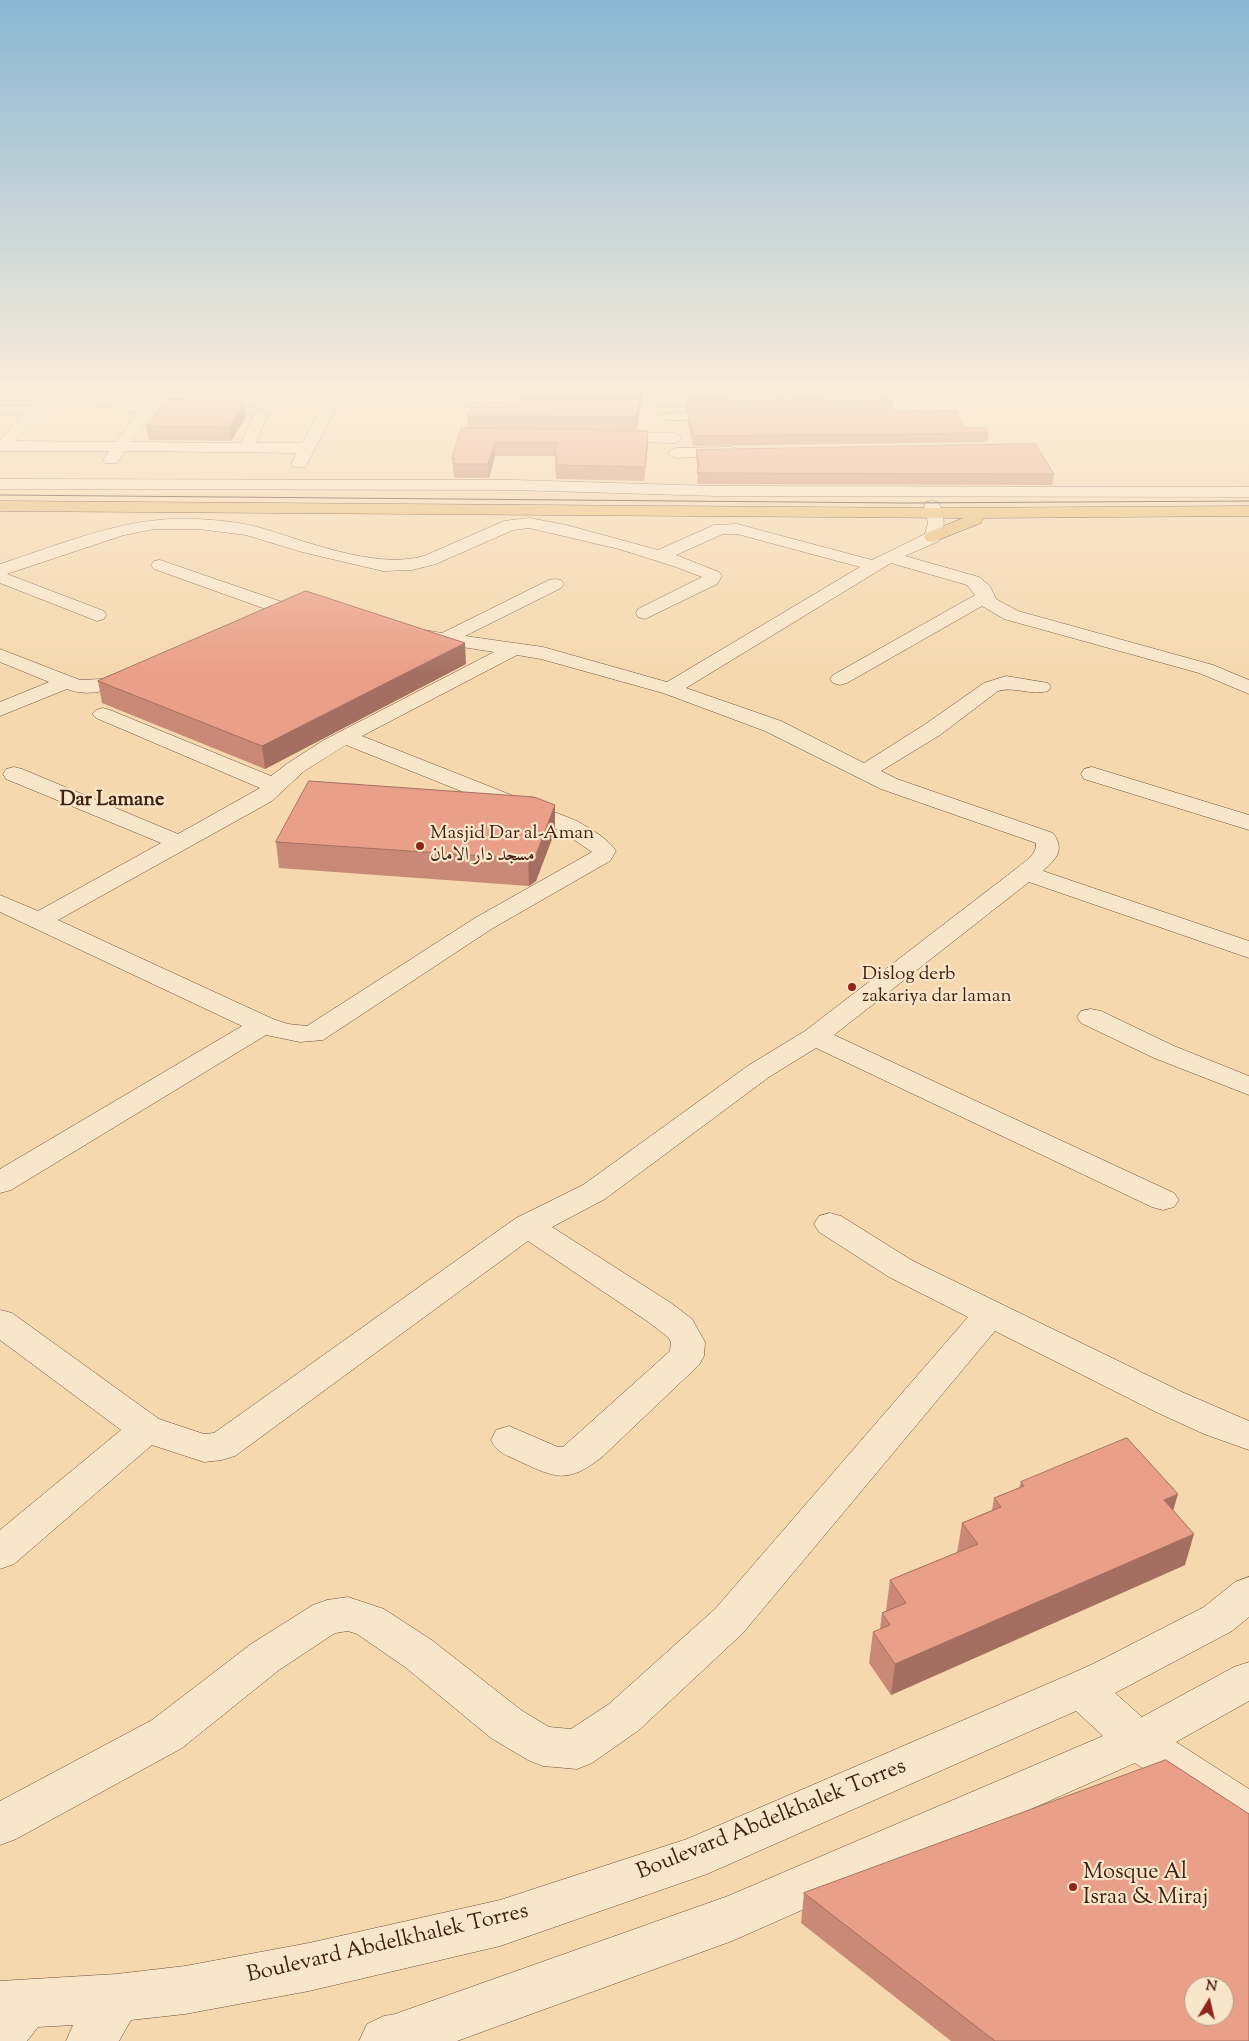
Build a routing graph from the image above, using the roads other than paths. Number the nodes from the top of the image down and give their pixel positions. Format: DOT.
graph roads {
  1 [pos="572,483"];
  2 [pos="753,483"];
  3 [pos="0,484"];
  4 [pos="97,484"];
  5 [pos="290,486"];
  6 [pos="1249,492"];
  7 [pos="0,499"];
  8 [pos="1249,504"];
  9 [pos="5,508"];
  10 [pos="914,509"];
  11 [pos="933,510"];
  12 [pos="1249,511"];
  13 [pos="868,512"];
  14 [pos="988,513"];
  15 [pos="911,536"];
  16 [pos="933,536"];
  17 [pos="659,556"];
  18 [pos="883,562"];
  19 [pos="160,565"];
  20 [pos="0,570"];
  21 [pos="0,577"];
  22 [pos="555,584"];
  23 [pos="984,597"];
  24 [pos="645,613"];
  25 [pos="98,615"];
  26 [pos="255,620"];
  27 [pos="397,628"];
  28 [pos="444,639"];
  29 [pos="516,648"];
  30 [pos="0,655"];
  31 [pos="152,665"];
  32 [pos="840,679"];
  33 [pos="66,682"];
  34 [pos="1041,687"];
  35 [pos="1249,688"];
  36 [pos="670,689"];
  37 [pos="0,710"];
  38 [pos="103,714"];
  39 [pos="345,737"];
  40 [pos="864,772"];
  41 [pos="14,774"];
  42 [pos="1092,774"];
  43 [pos="273,785"];
  44 [pos="1249,823"];
  45 [pos="180,842"];
  46 [pos="1026,873"];
  47 [pos="0,904"];
  48 [pos="38,920"];
  49 [pos="1249,950"];
  50 [pos="1091,1017"];
  51 [pos="263,1025"];
  52 [pos="815,1037"];
  53 [pos="1249,1086"];
  54 [pos="0,1183"];
  55 [pos="1163,1200"];
  56 [pos="830,1224"];
  57 [pos="526,1226"];
  58 [pos="991,1313"];
  59 [pos="0,1322"];
  60 [pos="146,1429"];
  61 [pos="1249,1436"];
  62 [pos="509,1440"];
  63 [pos="0,1553"];
  64 [pos="1249,1594"];
  65 [pos="1249,1680"];
  66 [pos="1082,1689"];
  67 [pos="1138,1741"];
  68 [pos="1249,1814"];
  69 [pos="0,1824"];
  70 [pos="117,1998"];
  71 [pos="9,2014"];
  72 [pos="392,2040"];
  73 [pos="91,2041"];
  1 -- 5 [label="street"];
  2 -- 6 [label="street"];
  3 -- 4 [label="street"];
  4 -- 5 [label="street"];
  7 -- 10 [label="main road"];
  8 -- 11 [label="main road"];
  9 -- 13 [label="main road"];
  10 -- 11 [label="main road"];
  10 -- 13 [label="main road"];
  10 -- 15 [label="street"];
  11 -- 14 [label="main road"];
  11 -- 16 [label="street"];
  12 -- 14 [label="main road"];
  13 -- 15 [label="main road"];
  14 -- 16 [label="main road"];
  15 -- 16 [label="street"];
  15 -- 18 [label="street"];
  17 -- 18 [label="street"];
  17 -- 20 [label="street"];
  17 -- 24 [label="street"];
  18 -- 23 [label="street"];
  18 -- 36 [label="street"];
  19 -- 26 [label="street"];
  21 -- 25 [label="street"];
  22 -- 28 [label="street"];
  23 -- 32 [label="street"];
  23 -- 35 [label="street"];
  27 -- 28 [label="street"];
  28 -- 29 [label="street"];
  29 -- 36 [label="street"];
  29 -- 39 [label="street"];
  30 -- 33 [label="street"];
  31 -- 33 [label="street"];
  33 -- 37 [label="street"];
  34 -- 40 [label="street"];
  36 -- 40 [label="street"];
  38 -- 43 [label="street"];
  39 -- 43 [label="street"];
  39 -- 51 [label="street"];
  40 -- 46 [label="street"];
  41 -- 45 [label="street"];
  42 -- 44 [label="street"];
  43 -- 45 [label="street"];
  45 -- 48 [label="street"];
  46 -- 49 [label="street"];
  46 -- 52 [label="street"];
  47 -- 48 [label="street"];
  48 -- 51 [label="street"];
  50 -- 53 [label="street"];
  51 -- 54 [label="street"];
  52 -- 55 [label="street"];
  52 -- 57 [label="street"];
  56 -- 58 [label="street"];
  57 -- 60 [label="street"];
  57 -- 62 [label="street"];
  58 -- 61 [label="street"];
  58 -- 69 [label="street"];
  59 -- 60 [label="street"];
  60 -- 63 [label="street"];
  64 -- 66 [label="street, Boulevard Abdelkhalek Torres"];
  65 -- 67 [label="street"];
  66 -- 67 [label="street"];
  66 -- 70 [label="street, Boulevard Abdelkhalek Torres"];
  67 -- 68 [label="street"];
  67 -- 72 [label="street"];
  70 -- 71 [label="street, Boulevard Abdelkhalek Torres"];
  70 -- 73 [label="street"];
}
